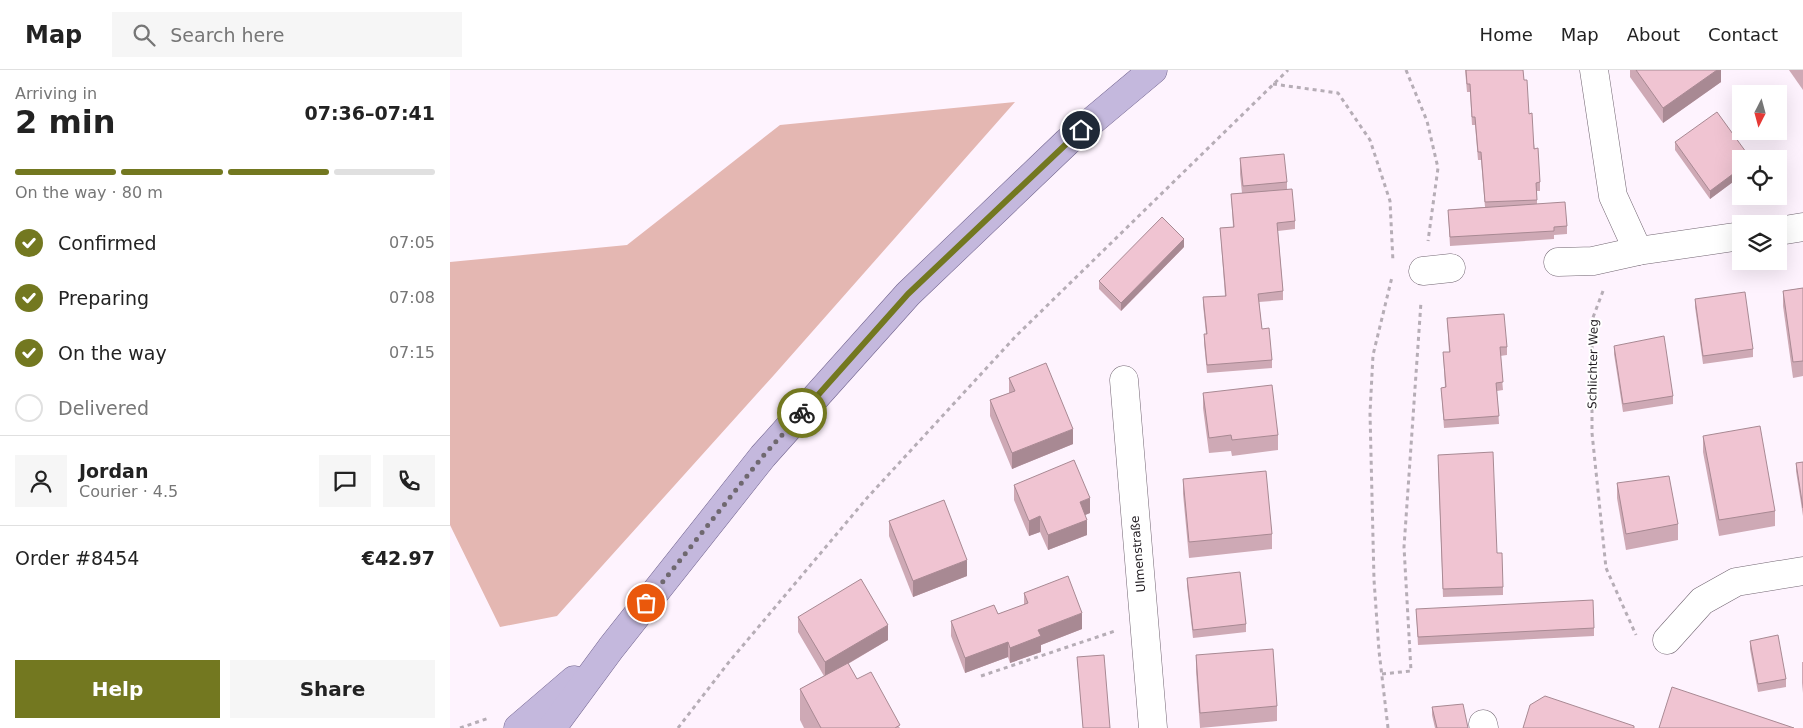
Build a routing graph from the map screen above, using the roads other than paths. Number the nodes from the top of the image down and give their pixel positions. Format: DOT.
graph roads {
  1 [pos="1153,70"];
  2 [pos="1594,70"];
  3 [pos="1803,227"];
  4 [pos="1787,230"];
  5 [pos="1732,237"];
  6 [pos="1638,251"];
  7 [pos="1558,262"];
  8 [pos="1451,268"];
  9 [pos="1423,271"];
  10 [pos="1124,380"];
  11 [pos="1803,571"];
  12 [pos="1667,640"];
  13 [pos="611,648"];
  14 [pos="518,728"];
  15 [pos="552,728"];
  16 [pos="1153,728"];
  1 -- 13 [label="main road"];
  2 -- 6 [label="street"];
  3 -- 4 [label="street"];
  5 -- 6 [label="street"];
  6 -- 7 [label="street"];
  8 -- 9 [label="street"];
  10 -- 16 [label="street, Ulmenstraße"];
  11 -- 12 [label="street"];
  13 -- 14 [label="main road"];
  13 -- 15 [label="main road"];
}
